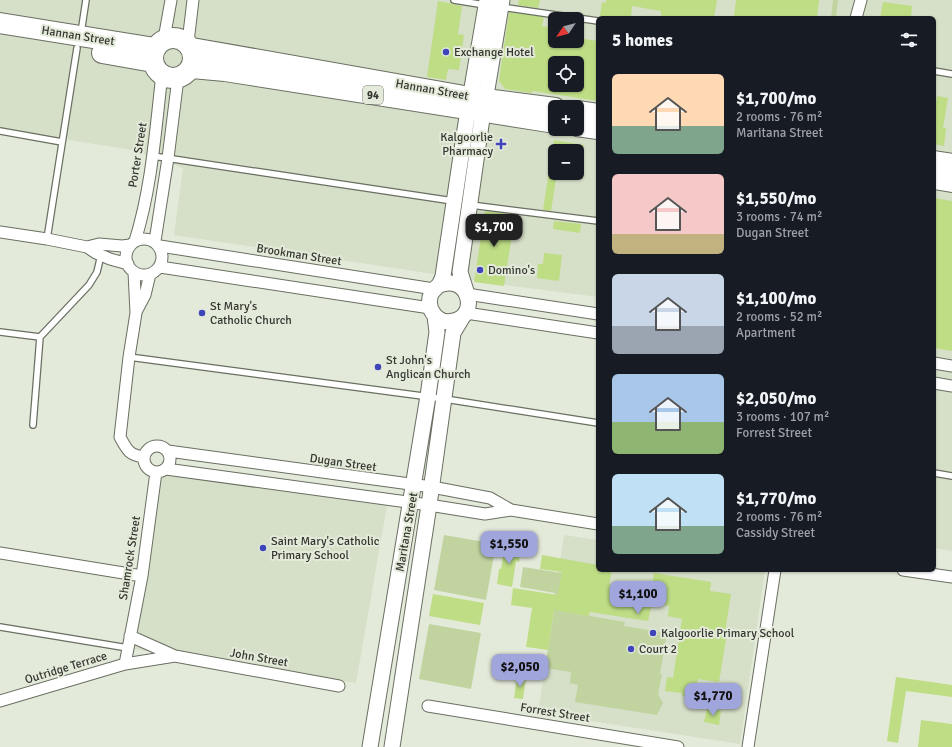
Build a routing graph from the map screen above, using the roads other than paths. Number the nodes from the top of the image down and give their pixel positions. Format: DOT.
graph roads {
  1 [pos="86,0"];
  2 [pos="171,0"];
  3 [pos="193,0"];
  4 [pos="454,0"];
  5 [pos="486,2"];
  6 [pos="502,3"];
  7 [pos="596,21"];
  8 [pos="0,23"];
  9 [pos="0,36"];
  10 [pos="79,43"];
  11 [pos="190,45"];
  12 [pos="167,61"];
  13 [pos="936,71"];
  14 [pos="952,74"];
  15 [pos="477,105"];
  16 [pos="548,108"];
  17 [pos="584,112"];
  18 [pos="596,114"];
  19 [pos="548,121"];
  20 [pos="584,127"];
  21 [pos="596,129"];
  22 [pos="0,131"];
  23 [pos="62,142"];
  24 [pos="153,156"];
  25 [pos="168,158"];
  26 [pos="936,161"];
  27 [pos="952,164"];
  28 [pos="936,179"];
  29 [pos="952,182"];
  30 [pos="454,201"];
  31 [pos="469,204"];
  32 [pos="596,222"];
  33 [pos="0,232"];
  34 [pos="47,239"];
  35 [pos="133,243"];
  36 [pos="157,244"];
  37 [pos="87,247"];
  38 [pos="101,256"];
  39 [pos="160,267"];
  40 [pos="131,268"];
  41 [pos="150,274"];
  42 [pos="437,287"];
  43 [pos="466,292"];
  44 [pos="510,300"];
  45 [pos="433,312"];
  46 [pos="136,313"];
  47 [pos="596,314"];
  48 [pos="464,315"];
  49 [pos="508,320"];
  50 [pos="0,332"];
  51 [pos="596,333"];
  52 [pos="40,337"];
  53 [pos="129,357"];
  54 [pos="936,363"];
  55 [pos="952,366"];
  56 [pos="936,383"];
  57 [pos="952,386"];
  58 [pos="428,396"];
  59 [pos="445,398"];
  60 [pos="596,423"];
  61 [pos="33,425"];
  62 [pos="168,451"];
  63 [pos="144,457"];
  64 [pos="161,470"];
  65 [pos="936,473"];
  66 [pos="952,476"];
  67 [pos="414,486"];
  68 [pos="432,487"];
  69 [pos="412,502"];
  70 [pos="429,505"];
  71 [pos="511,510"];
  72 [pos="596,524"];
  73 [pos="0,553"];
  74 [pos="775,572"];
  75 [pos="917,572"];
  76 [pos="142,576"];
  77 [pos="952,577"];
  78 [pos="0,628"];
  79 [pos="130,636"];
  80 [pos="128,648"];
  81 [pos="175,656"];
  82 [pos="125,664"];
  83 [pos="339,686"];
  84 [pos="0,701"];
  85 [pos="428,706"];
  86 [pos="370,747"];
  87 [pos="392,747"];
  88 [pos="678,747"];
  89 [pos="748,747"];
  1 -- 10 [label="lane"];
  2 -- 12 [label="street, Porter Street"];
  3 -- 11 [label="street"];
  4 -- 5 [label="lane"];
  5 -- 6 [label="lane"];
  5 -- 15 [label="main road"];
  6 -- 7 [label="lane"];
  6 -- 15 [label="main road"];
  8 -- 10 [label="highway, Hannan Street / 94"];
  9 -- 10 [label="highway, Hannan Street / 94"];
  10 -- 12 [label="highway, Hannan Street / 94"];
  10 -- 23 [label="lane"];
  11 -- 12 [label="highway"];
  11 -- 12 [label="highway, 94"];
  11 -- 15 [label="highway, Hannan Street / 94"];
  12 -- 15 [label="highway, Hannan Street / 94"];
  12 -- 24 [label="street, Porter Street"];
  12 -- 25 [label="street, Porter Street"];
  13 -- 14 [label="lane"];
  15 -- 16 [label="highway, Hannan Street / 94"];
  15 -- 19 [label="highway, Hannan Street / 94"];
  15 -- 30 [label="main road"];
  15 -- 31 [label="main road"];
  17 -- 18 [label="highway"];
  20 -- 21 [label="highway"];
  22 -- 23 [label="lane"];
  23 -- 34 [label="lane"];
  24 -- 25 [label="lane"];
  24 -- 35 [label="street, Porter Street"];
  25 -- 30 [label="lane"];
  25 -- 36 [label="street, Porter Street"];
  26 -- 27 [label="highway"];
  28 -- 29 [label="highway"];
  30 -- 31 [label="lane"];
  30 -- 42 [label="main road"];
  31 -- 32 [label="lane"];
  31 -- 43 [label="main road"];
  33 -- 34 [label="street"];
  34 -- 37 [label="street"];
  35 -- 36 [label="street"];
  35 -- 37 [label="street"];
  35 -- 40 [label="street"];
  36 -- 39 [label="street"];
  36 -- 42 [label="street, Brookman Street"];
  37 -- 38 [label="street"];
  38 -- 40 [label="street"];
  38 -- 52 [label="lane"];
  39 -- 41 [label="street"];
  39 -- 45 [label="street"];
  40 -- 41 [label="street"];
  40 -- 46 [label="street"];
  41 -- 46 [label="street"];
  42 -- 43 [label="main road"];
  42 -- 45 [label="main road"];
  43 -- 44 [label="street"];
  43 -- 48 [label="main road"];
  44 -- 47 [label="street"];
  44 -- 49 [label="street"];
  45 -- 48 [label="main road"];
  45 -- 58 [label="main road, Maritana Street"];
  46 -- 53 [label="street"];
  48 -- 49 [label="street"];
  48 -- 59 [label="main road, Maritana Street"];
  49 -- 51 [label="street"];
  50 -- 52 [label="lane"];
  52 -- 61 [label="lane"];
  53 -- 58 [label="lane"];
  53 -- 63 [label="street"];
  54 -- 55 [label="street"];
  56 -- 57 [label="street"];
  58 -- 59 [label="lane"];
  58 -- 67 [label="main road, Maritana Street"];
  59 -- 60 [label="lane"];
  59 -- 68 [label="main road, Maritana Street"];
  62 -- 63 [label="street"];
  62 -- 64 [label="street"];
  62 -- 67 [label="street, Dugan Street"];
  63 -- 64 [label="street"];
  64 -- 69 [label="street, Dugan Street"];
  64 -- 76 [label="street, Shamrock Street"];
  65 -- 66 [label="lane"];
  67 -- 68 [label="street, Dugan Street"];
  67 -- 69 [label="main road, Maritana Street"];
  68 -- 70 [label="main road, Maritana Street"];
  68 -- 71 [label="street, Dugan Street"];
  69 -- 70 [label="street, Dugan Street"];
  69 -- 86 [label="main road, Maritana Street"];
  70 -- 71 [label="street, Dugan Street"];
  70 -- 87 [label="main road, Maritana Street"];
  71 -- 72 [label="street, Dugan Street"];
  73 -- 76 [label="street"];
  74 -- 89 [label="street"];
  75 -- 77 [label="street"];
  76 -- 79 [label="street, Shamrock Street"];
  78 -- 80 [label="lane"];
  79 -- 80 [label="street, Shamrock Street"];
  79 -- 81 [label="street, John Street"];
  80 -- 82 [label="street, Outridge Terrace"];
  81 -- 82 [label="street, John Street"];
  81 -- 83 [label="street, John Street"];
  82 -- 84 [label="street, Outridge Terrace"];
  85 -- 88 [label="street, Forrest Street"];
}
